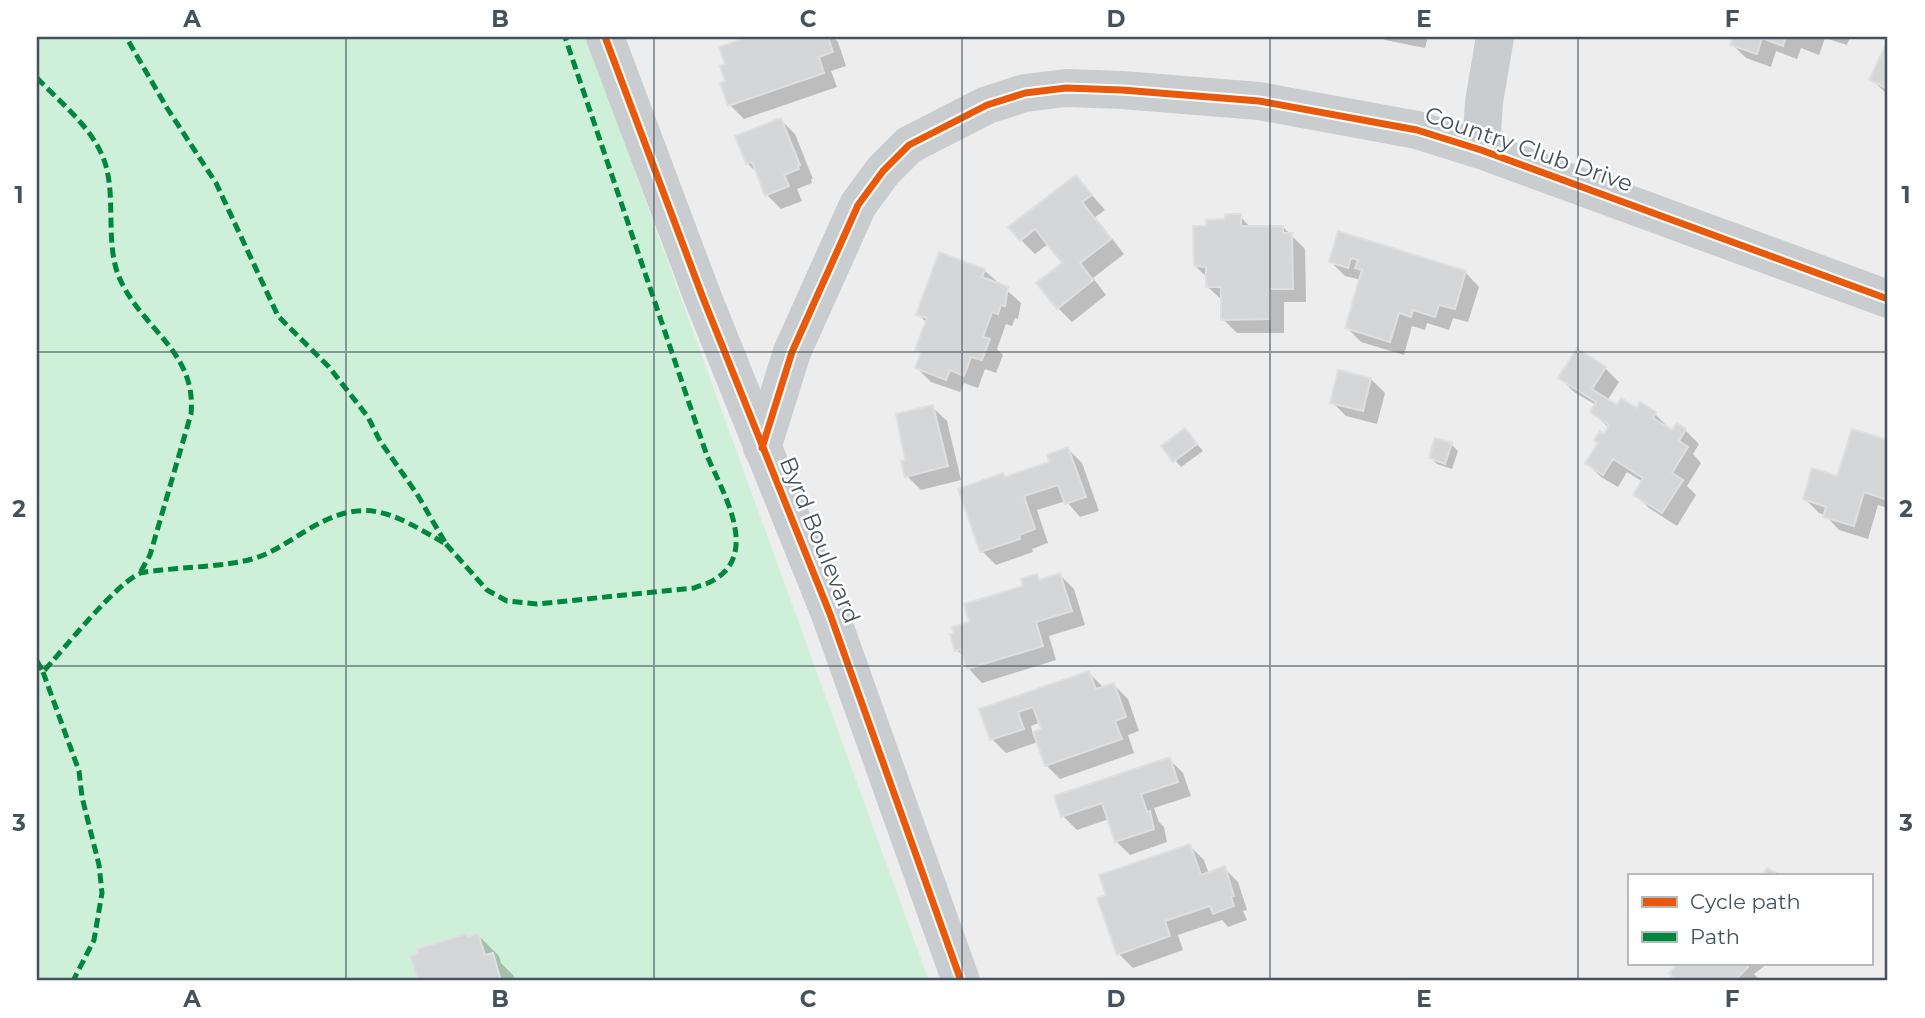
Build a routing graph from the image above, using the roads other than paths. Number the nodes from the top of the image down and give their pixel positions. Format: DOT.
graph roads {
  1 [pos="605,37"];
  2 [pos="1495,37"];
  3 [pos="1481,150"];
  4 [pos="1888,299"];
  5 [pos="762,448"];
  6 [pos="961,981"];
  1 -- 5 [label="street, Byrd Boulevard"];
  2 -- 3 [label="street"];
  3 -- 4 [label="street, Country Club Drive"];
  3 -- 5 [label="street, Country Club Drive"];
  5 -- 6 [label="street, Byrd Boulevard"];
}
